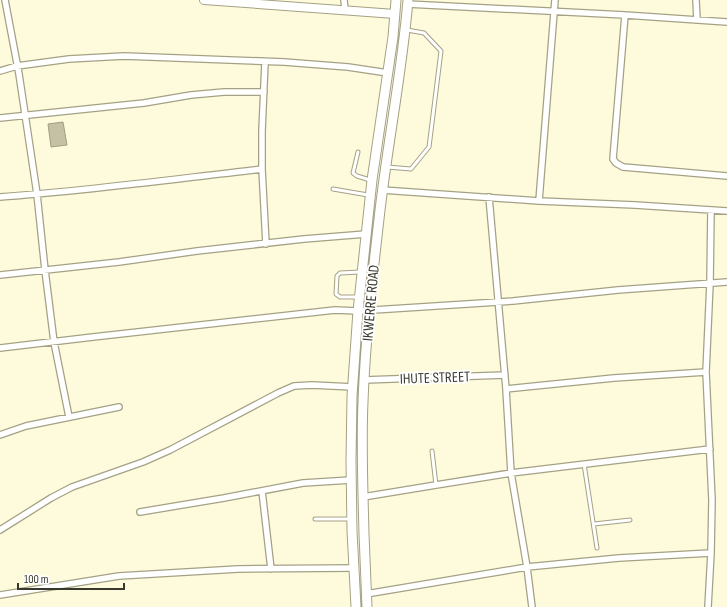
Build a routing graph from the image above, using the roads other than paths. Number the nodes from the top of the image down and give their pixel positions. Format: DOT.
graph roads {
  1 [pos="5,0"];
  2 [pos="204,0"];
  3 [pos="209,0"];
  4 [pos="344,0"];
  5 [pos="396,0"];
  6 [pos="555,0"];
  7 [pos="696,0"];
  8 [pos="408,2"];
  9 [pos="345,10"];
  10 [pos="554,12"];
  11 [pos="395,14"];
  12 [pos="626,16"];
  13 [pos="697,20"];
  14 [pos="727,22"];
  15 [pos="406,30"];
  16 [pos="265,62"];
  17 [pos="17,66"];
  18 [pos="0,71"];
  19 [pos="388,73"];
  20 [pos="264,92"];
  21 [pos="25,116"];
  22 [pos="0,118"];
  23 [pos="358,152"];
  24 [pos="386,166"];
  25 [pos="262,169"];
  26 [pos="727,176"];
  27 [pos="372,180"];
  28 [pos="333,189"];
  29 [pos="382,190"];
  30 [pos="37,194"];
  31 [pos="370,195"];
  32 [pos="0,197"];
  33 [pos="489,197"];
  34 [pos="539,200"];
  35 [pos="711,210"];
  36 [pos="727,211"];
  37 [pos="366,234"];
  38 [pos="266,244"];
  39 [pos="45,270"];
  40 [pos="362,272"];
  41 [pos="0,275"];
  42 [pos="727,282"];
  43 [pos="710,284"];
  44 [pos="359,297"];
  45 [pos="498,302"];
  46 [pos="370,310"];
  47 [pos="358,311"];
  48 [pos="54,342"];
  49 [pos="0,348"];
  50 [pos="706,372"];
  51 [pos="505,375"];
  52 [pos="364,380"];
  53 [pos="353,387"];
  54 [pos="506,389"];
  55 [pos="119,407"];
  56 [pos="69,418"];
  57 [pos="0,435"];
  58 [pos="710,449"];
  59 [pos="432,451"];
  60 [pos="584,464"];
  61 [pos="511,473"];
  62 [pos="351,480"];
  63 [pos="436,484"];
  64 [pos="262,491"];
  65 [pos="363,497"];
  66 [pos="140,512"];
  67 [pos="315,519"];
  68 [pos="352,519"];
  69 [pos="630,520"];
  70 [pos="594,524"];
  71 [pos="0,530"];
  72 [pos="597,548"];
  73 [pos="711,553"];
  74 [pos="527,567"];
  75 [pos="355,568"];
  76 [pos="270,569"];
  77 [pos="366,594"];
  78 [pos="0,595"];
  79 [pos="356,607"];
  80 [pos="367,607"];
  81 [pos="532,607"];
  82 [pos="708,607"];
  1 -- 17 [label="street"];
  2 -- 3 [label="street"];
  3 -- 9 [label="street"];
  4 -- 9 [label="street"];
  5 -- 11 [label="main road, IKWERRE ROAD"];
  6 -- 10 [label="street"];
  7 -- 13 [label="street"];
  8 -- 10 [label="street"];
  8 -- 15 [label="main road, IKWERRE ROAD"];
  9 -- 11 [label="street"];
  10 -- 12 [label="street"];
  10 -- 34 [label="street"];
  11 -- 19 [label="main road, IKWERRE ROAD"];
  12 -- 13 [label="street"];
  12 -- 26 [label="street"];
  13 -- 14 [label="street"];
  15 -- 24 [label="main road, IKWERRE ROAD"];
  15 -- 24 [label="lane"];
  16 -- 17 [label="street"];
  16 -- 19 [label="street"];
  16 -- 20 [label="street"];
  17 -- 18 [label="street"];
  17 -- 21 [label="street"];
  19 -- 27 [label="main road, IKWERRE ROAD"];
  20 -- 21 [label="street"];
  20 -- 25 [label="street"];
  21 -- 22 [label="street"];
  21 -- 30 [label="street"];
  23 -- 27 [label="lane"];
  24 -- 29 [label="main road, IKWERRE ROAD"];
  25 -- 30 [label="street"];
  25 -- 38 [label="street"];
  27 -- 31 [label="main road, IKWERRE ROAD"];
  28 -- 31 [label="lane"];
  29 -- 33 [label="street"];
  29 -- 46 [label="main road, IKWERRE ROAD"];
  30 -- 32 [label="street"];
  30 -- 39 [label="street"];
  31 -- 37 [label="main road, IKWERRE ROAD"];
  33 -- 34 [label="street"];
  33 -- 45 [label="street"];
  34 -- 35 [label="street"];
  35 -- 36 [label="street"];
  35 -- 43 [label="street"];
  37 -- 38 [label="street"];
  37 -- 40 [label="main road, IKWERRE ROAD"];
  38 -- 39 [label="street"];
  39 -- 41 [label="street"];
  39 -- 48 [label="street"];
  40 -- 44 [label="main road, IKWERRE ROAD"];
  40 -- 44 [label="lane"];
  42 -- 43 [label="street"];
  43 -- 45 [label="street"];
  43 -- 50 [label="street"];
  44 -- 47 [label="main road, IKWERRE ROAD"];
  45 -- 46 [label="street"];
  45 -- 51 [label="street"];
  46 -- 47 [label="street"];
  46 -- 52 [label="main road, IKWERRE ROAD"];
  47 -- 48 [label="street"];
  47 -- 53 [label="main road, IKWERRE ROAD"];
  48 -- 49 [label="street"];
  48 -- 56 [label="street"];
  50 -- 54 [label="street"];
  50 -- 58 [label="street"];
  51 -- 52 [label="street, IHUTE STREET"];
  51 -- 54 [label="street"];
  52 -- 65 [label="main road, IKWERRE ROAD"];
  53 -- 62 [label="main road, IKWERRE ROAD"];
  53 -- 71 [label="street"];
  54 -- 61 [label="street"];
  55 -- 56 [label="street"];
  56 -- 57 [label="street"];
  58 -- 60 [label="street"];
  58 -- 73 [label="street"];
  59 -- 63 [label="lane"];
  60 -- 61 [label="street"];
  60 -- 70 [label="lane"];
  61 -- 63 [label="street"];
  61 -- 74 [label="street"];
  62 -- 64 [label="street"];
  62 -- 68 [label="main road, IKWERRE ROAD"];
  63 -- 65 [label="street"];
  64 -- 66 [label="street"];
  64 -- 76 [label="street"];
  65 -- 77 [label="main road, IKWERRE ROAD"];
  67 -- 68 [label="lane"];
  68 -- 75 [label="main road, IKWERRE ROAD"];
  69 -- 70 [label="lane"];
  70 -- 72 [label="lane"];
  73 -- 74 [label="street"];
  73 -- 82 [label="street"];
  74 -- 77 [label="street"];
  74 -- 81 [label="street"];
  75 -- 76 [label="street"];
  75 -- 79 [label="main road, IKWERRE ROAD"];
  76 -- 78 [label="street"];
  77 -- 80 [label="main road, IKWERRE ROAD"];
}
